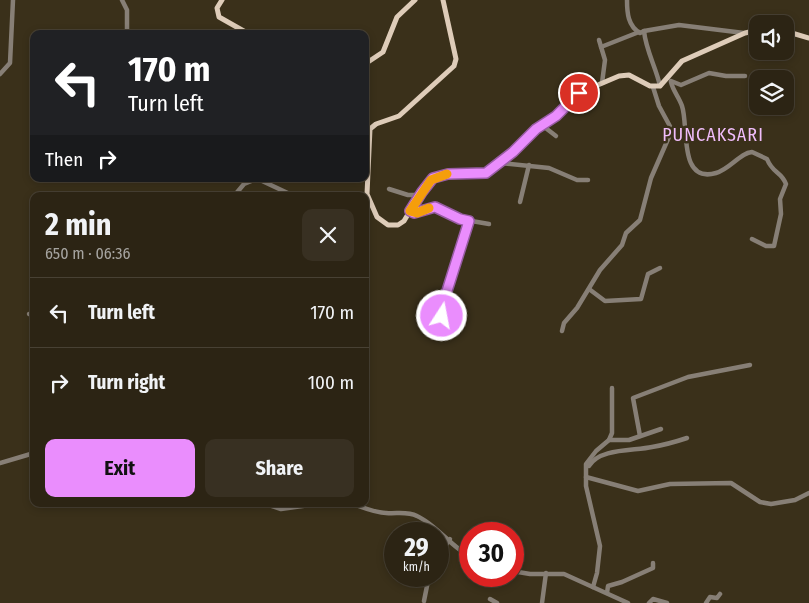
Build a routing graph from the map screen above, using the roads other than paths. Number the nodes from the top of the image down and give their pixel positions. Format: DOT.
graph roads {
  1 [pos="13,0"];
  2 [pos="122,0"];
  3 [pos="222,0"];
  4 [pos="415,0"];
  5 [pos="443,0"];
  6 [pos="627,0"];
  7 [pos="127,30"];
  8 [pos="242,30"];
  9 [pos="642,32"];
  10 [pos="749,33"];
  11 [pos="745,34"];
  12 [pos="794,34"];
  13 [pos="809,38"];
  14 [pos="599,40"];
  15 [pos="601,47"];
  16 [pos="369,61"];
  17 [pos="0,74"];
  18 [pos="745,76"];
  19 [pos="669,81"];
  20 [pos="602,83"];
  21 [pos="660,86"];
  22 [pos="653,87"];
  23 [pos="543,126"];
  24 [pos="556,136"];
  25 [pos="369,143"];
  26 [pos="500,163"];
  27 [pos="529,166"];
  28 [pos="588,180"];
  29 [pos="249,182"];
  30 [pos="264,182"];
  31 [pos="389,189"];
  32 [pos="237,192"];
  33 [pos="285,192"];
  34 [pos="420,195"];
  35 [pos="520,202"];
  36 [pos="369,204"];
  37 [pos="410,211"];
  38 [pos="469,221"];
  39 [pos="489,224"];
  40 [pos="752,239"];
  41 [pos="660,268"];
  42 [pos="589,289"];
  43 [pos="440,321"];
  44 [pos="562,331"];
  45 [pos="750,365"];
  46 [pos="612,388"];
  47 [pos="661,429"];
  48 [pos="640,436"];
  49 [pos="687,438"];
  50 [pos="608,440"];
  51 [pos="30,454"];
  52 [pos="0,463"];
  53 [pos="586,474"];
  54 [pos="809,493"];
  55 [pos="281,507"];
  56 [pos="293,507"];
  57 [pos="363,507"];
  58 [pos="285,508"];
  59 [pos="450,539"];
  60 [pos="459,548"];
  61 [pos="653,563"];
  62 [pos="524,573"];
  63 [pos="546,573"];
  64 [pos="427,587"];
  65 [pos="593,587"];
  66 [pos="607,593"];
  67 [pos="720,594"];
  68 [pos="616,597"];
  69 [pos="490,599"];
  70 [pos="424,601"];
  71 [pos="498,603"];
  72 [pos="542,603"];
  73 [pos="613,603"];
  74 [pos="628,603"];
  75 [pos="649,603"];
  76 [pos="667,603"];
  77 [pos="706,603"];
  1 -- 17 [label="street"];
  2 -- 7 [label="street"];
  3 -- 8 [label="main road"];
  4 -- 16 [label="main road"];
  5 -- 25 [label="main road"];
  6 -- 9 [label="street"];
  9 -- 11 [label="street"];
  9 -- 15 [label="street"];
  9 -- 21 [label="street"];
  10 -- 11 [label="main road"];
  11 -- 19 [label="main road"];
  12 -- 13 [label="main road"];
  14 -- 15 [label="street"];
  15 -- 20 [label="street"];
  18 -- 19 [label="street"];
  19 -- 21 [label="main road"];
  19 -- 40 [label="street"];
  20 -- 22 [label="main road"];
  20 -- 23 [label="main road"];
  21 -- 22 [label="main road"];
  22 -- 42 [label="street"];
  23 -- 24 [label="street"];
  23 -- 26 [label="main road"];
  26 -- 27 [label="street"];
  26 -- 34 [label="main road"];
  27 -- 28 [label="street"];
  27 -- 35 [label="street"];
  29 -- 32 [label="street"];
  30 -- 33 [label="street"];
  31 -- 34 [label="street"];
  34 -- 37 [label="main road"];
  36 -- 37 [label="main road"];
  37 -- 38 [label="street"];
  38 -- 39 [label="street"];
  38 -- 43 [label="street"];
  41 -- 42 [label="street"];
  42 -- 44 [label="street"];
  45 -- 48 [label="street"];
  46 -- 50 [label="street"];
  47 -- 48 [label="street"];
  48 -- 50 [label="street"];
  49 -- 53 [label="street"];
  50 -- 53 [label="street"];
  51 -- 52 [label="street"];
  53 -- 54 [label="street"];
  53 -- 65 [label="street"];
  55 -- 58 [label="street"];
  56 -- 58 [label="street"];
  57 -- 59 [label="street"];
  59 -- 60 [label="street"];
  61 -- 66 [label="street"];
  62 -- 63 [label="street"];
  63 -- 65 [label="street"];
  63 -- 72 [label="street"];
  64 -- 70 [label="street"];
  65 -- 66 [label="street"];
  66 -- 68 [label="street"];
  67 -- 77 [label="street"];
  68 -- 73 [label="street"];
  68 -- 74 [label="street"];
  69 -- 71 [label="street"];
  75 -- 76 [label="street"];
}
